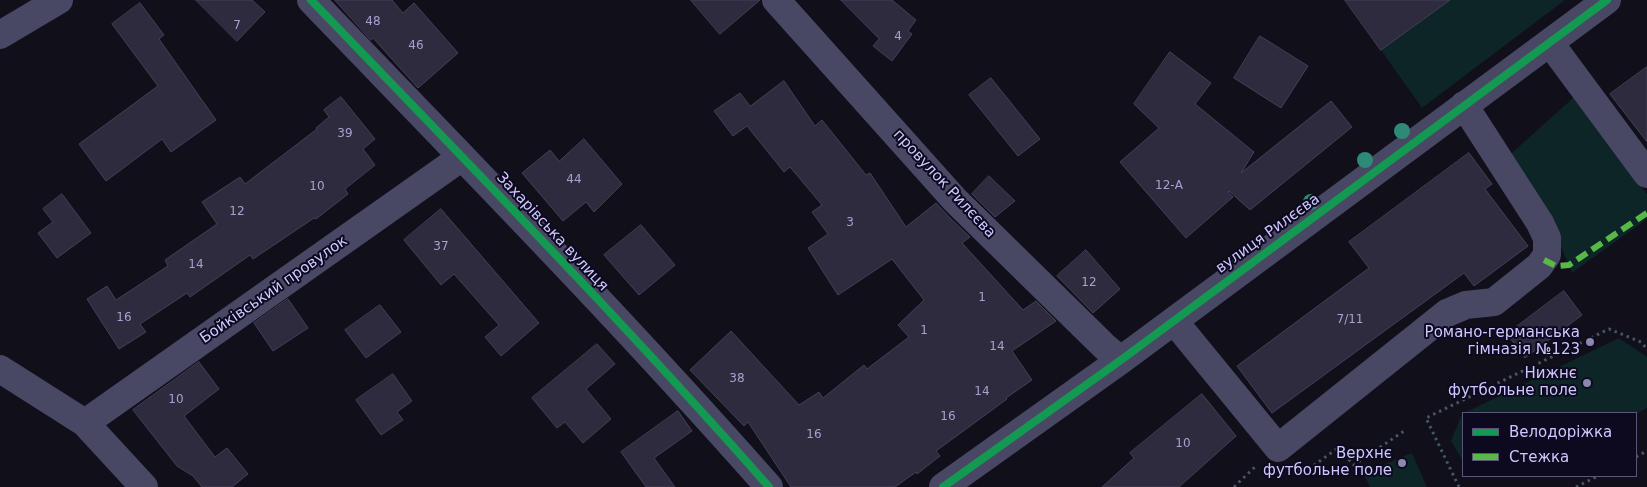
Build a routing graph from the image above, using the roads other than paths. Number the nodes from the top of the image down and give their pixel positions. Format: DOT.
graph roads {
  1 [pos="59,0"];
  2 [pos="311,0"];
  3 [pos="776,0"];
  4 [pos="1608,0"];
  5 [pos="0,35"];
  6 [pos="1550,43"];
  7 [pos="1464,106"];
  8 [pos="462,157"];
  9 [pos="1647,174"];
  10 [pos="1174,320"];
  11 [pos="1120,360"];
  12 [pos="0,369"];
  13 [pos="85,423"];
  14 [pos="954,484"];
  15 [pos="144,487"];
  16 [pos="769,487"];
  1 -- 5 [label="street"];
  2 -- 8 [label="street, Захарівська вулиця"];
  3 -- 11 [label="street, провулок Рилєєва"];
  4 -- 6 [label="street, вулиця Рилєєва"];
  6 -- 7 [label="street, вулиця Рилєєва"];
  6 -- 9 [label="street"];
  7 -- 10 [label="street, вулиця Рилєєва"];
  7 -- 10 [label="street"];
  8 -- 13 [label="street, Бойківський провулок"];
  8 -- 16 [label="street, Захарівська вулиця"];
  10 -- 11 [label="street, вулиця Рилєєва"];
  11 -- 14 [label="street, вулиця Рилєєва"];
  12 -- 13 [label="street"];
  13 -- 15 [label="street"];
}
